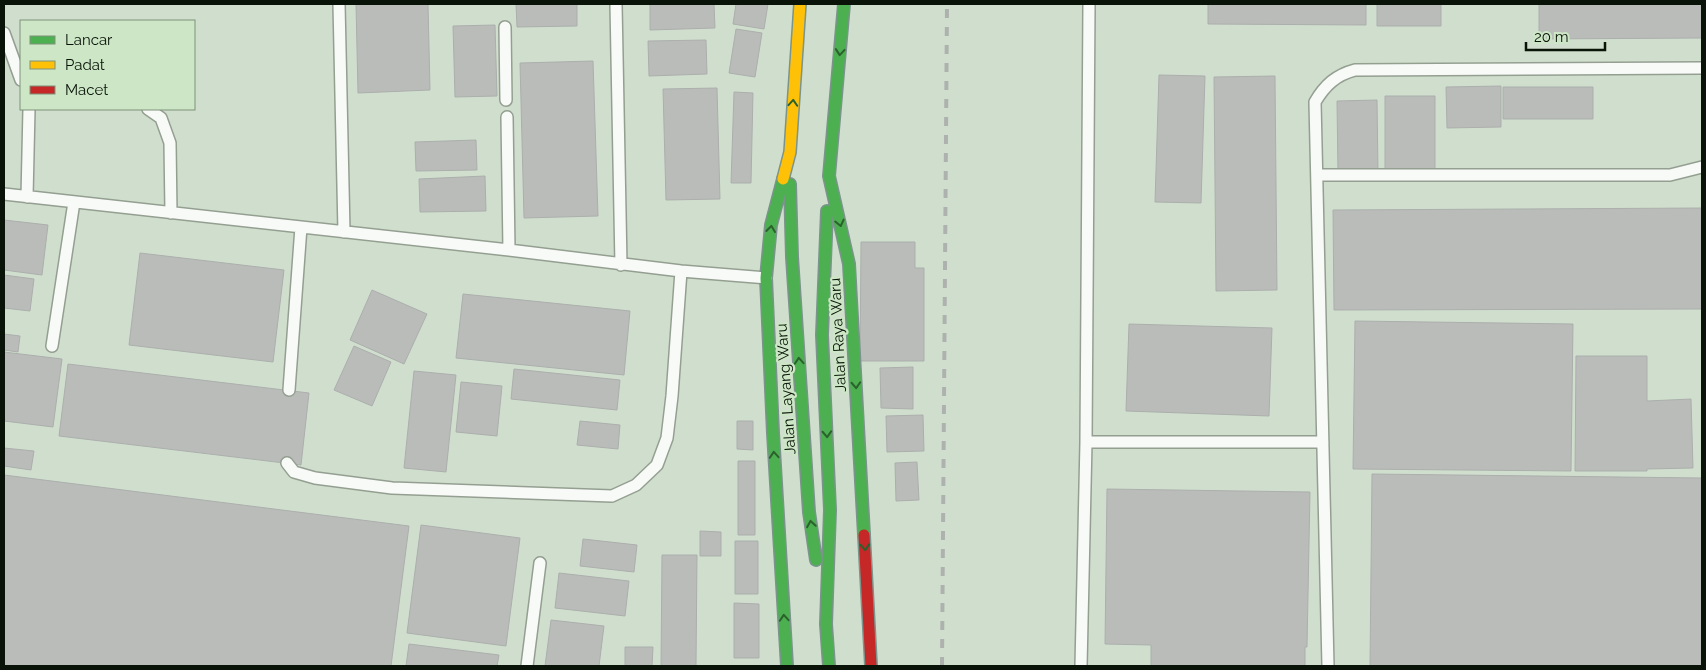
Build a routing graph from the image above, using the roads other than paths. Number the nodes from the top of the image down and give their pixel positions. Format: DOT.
graph roads {
  1 [pos="339,4"];
  2 [pos="616,4"];
  3 [pos="800,4"];
  4 [pos="844,4"];
  5 [pos="1089,4"];
  6 [pos="506,27"];
  7 [pos="4,33"];
  8 [pos="1702,68"];
  9 [pos="20,77"];
  10 [pos="506,100"];
  11 [pos="29,110"];
  12 [pos="149,110"];
  13 [pos="507,117"];
  14 [pos="790,152"];
  15 [pos="1702,167"];
  16 [pos="1317,175"];
  17 [pos="828,176"];
  18 [pos="4,194"];
  19 [pos="28,197"];
  20 [pos="74,202"];
  21 [pos="171,213"];
  22 [pos="301,227"];
  23 [pos="344,232"];
  24 [pos="508,250"];
  25 [pos="621,265"];
  26 [pos="681,272"];
  27 [pos="766,278"];
  28 [pos="52,346"];
  29 [pos="289,390"];
  30 [pos="1086,442"];
  31 [pos="1323,442"];
  32 [pos="287,463"];
  33 [pos="540,563"];
  34 [pos="826,624"];
  35 [pos="527,666"];
  36 [pos="787,666"];
  37 [pos="829,666"];
  38 [pos="871,666"];
  39 [pos="1081,666"];
  40 [pos="1328,666"];
  1 -- 23 [label="lane"];
  2 -- 25 [label="lane"];
  14 -- 3 [label="highway, one-way"];
  4 -- 17 [label="highway, Jalan Raya Waru, one-way"];
  5 -- 30 [label="lane"];
  6 -- 10 [label="lane"];
  7 -- 9 [label="lane"];
  8 -- 16 [label="lane"];
  11 -- 19 [label="lane"];
  12 -- 21 [label="lane"];
  13 -- 24 [label="lane"];
  27 -- 14 [label="highway, one-way"];
  34 -- 14 [label="highway, Jalan Layang Waru, one-way"];
  15 -- 16 [label="lane"];
  16 -- 31 [label="lane"];
  17 -- 34 [label="highway, Jalan Layang Waru, one-way"];
  17 -- 38 [label="highway, Jalan Raya Waru, one-way"];
  18 -- 19 [label="lane"];
  19 -- 20 [label="lane"];
  20 -- 21 [label="lane"];
  20 -- 28 [label="lane"];
  21 -- 22 [label="lane"];
  22 -- 23 [label="lane"];
  22 -- 29 [label="lane"];
  23 -- 24 [label="lane"];
  24 -- 25 [label="lane"];
  25 -- 26 [label="lane"];
  26 -- 27 [label="lane"];
  26 -- 32 [label="lane"];
  36 -- 27 [label="highway, one-way"];
  30 -- 31 [label="lane"];
  30 -- 39 [label="lane"];
  31 -- 40 [label="lane"];
  33 -- 35 [label="lane"];
  34 -- 37 [label="highway, Jalan Layang Waru"];
}
